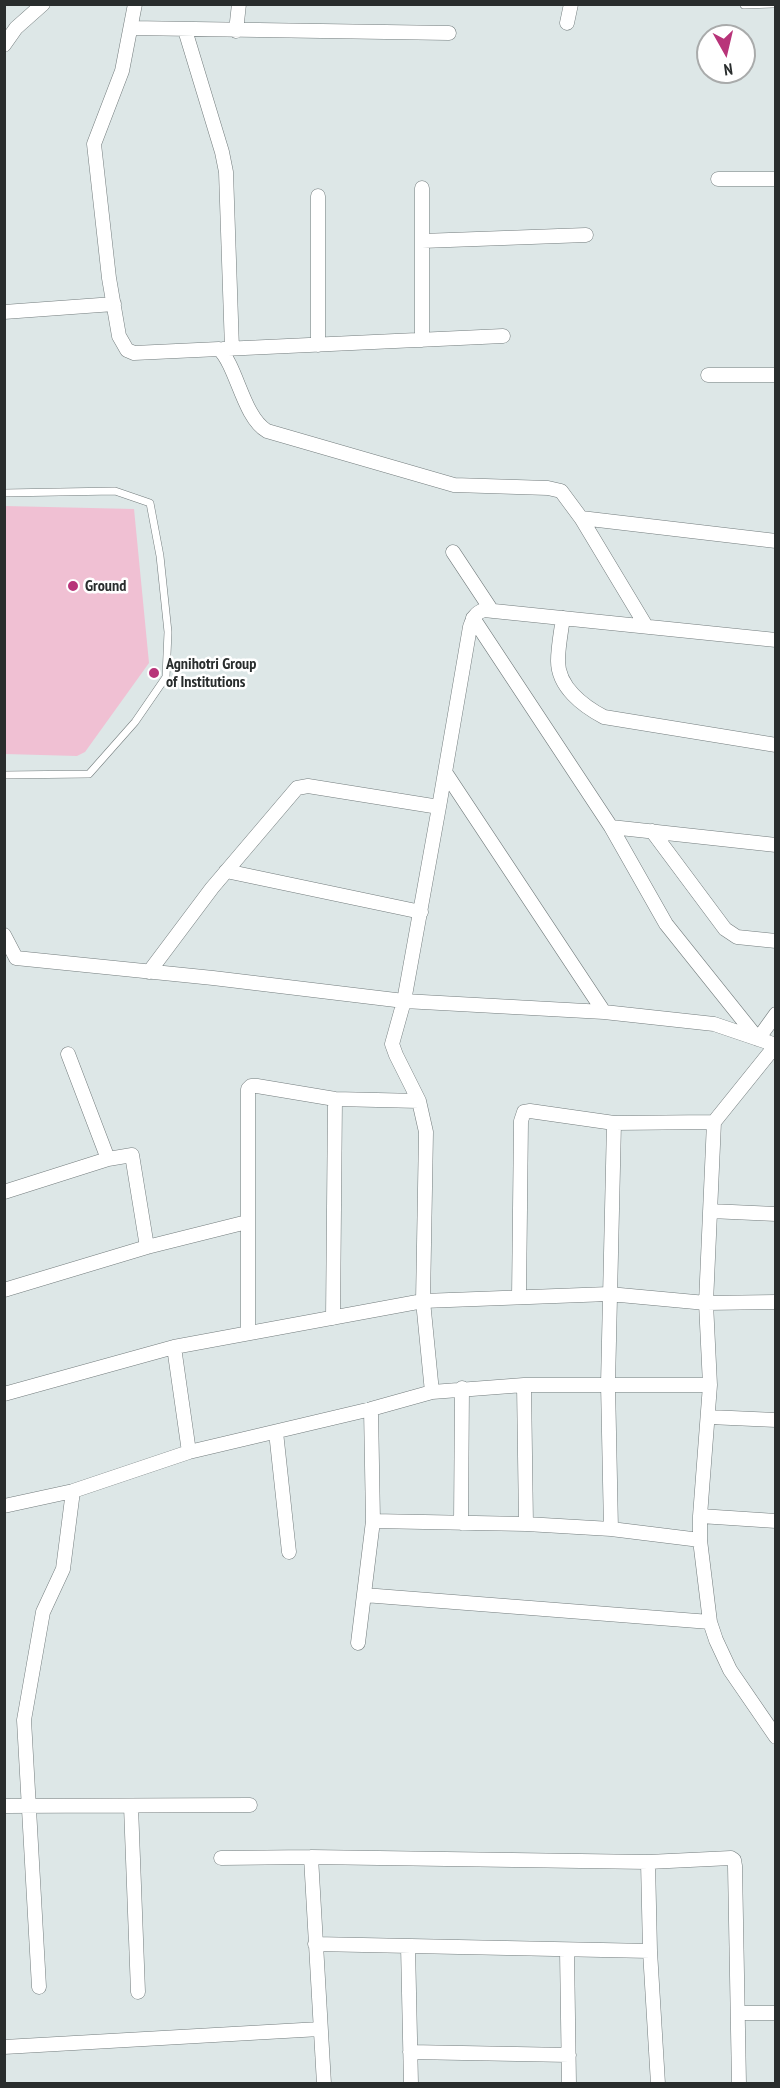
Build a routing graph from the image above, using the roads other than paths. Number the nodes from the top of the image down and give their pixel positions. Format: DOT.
graph roads {
  1 [pos="43,4"];
  2 [pos="135,4"];
  3 [pos="239,4"];
  4 [pos="571,4"];
  5 [pos="773,4"];
  6 [pos="744,5"];
  7 [pos="567,23"];
  8 [pos="131,28"];
  9 [pos="185,30"];
  10 [pos="236,31"];
  11 [pos="449,33"];
  12 [pos="4,45"];
  13 [pos="718,179"];
  14 [pos="776,179"];
  15 [pos="422,188"];
  16 [pos="318,196"];
  17 [pos="586,235"];
  18 [pos="422,241"];
  19 [pos="114,304"];
  20 [pos="4,312"];
  21 [pos="503,336"];
  22 [pos="422,340"];
  23 [pos="318,345"];
  24 [pos="226,349"];
  25 [pos="708,375"];
  26 [pos="776,375"];
  27 [pos="4,493"];
  28 [pos="581,518"];
  29 [pos="776,540"];
  30 [pos="453,552"];
  31 [pos="492,611"];
  32 [pos="473,618"];
  33 [pos="563,618"];
  34 [pos="646,626"];
  35 [pos="776,640"];
  36 [pos="776,745"];
  37 [pos="445,772"];
  38 [pos="4,776"];
  39 [pos="439,807"];
  40 [pos="615,827"];
  41 [pos="649,831"];
  42 [pos="776,845"];
  43 [pos="226,871"];
  44 [pos="421,912"];
  45 [pos="4,935"];
  46 [pos="776,941"];
  47 [pos="10,961"];
  48 [pos="149,972"];
  49 [pos="404,1001"];
  50 [pos="604,1012"];
  51 [pos="766,1028"];
  52 [pos="776,1045"];
  53 [pos="68,1054"];
  54 [pos="335,1099"];
  55 [pos="419,1101"];
  56 [pos="714,1122"];
  57 [pos="614,1123"];
  58 [pos="108,1159"];
  59 [pos="4,1192"];
  60 [pos="710,1211"];
  61 [pos="776,1214"];
  62 [pos="247,1222"];
  63 [pos="147,1247"];
  64 [pos="4,1290"];
  65 [pos="609,1294"];
  66 [pos="519,1297"];
  67 [pos="423,1301"];
  68 [pos="776,1302"];
  69 [pos="706,1303"];
  70 [pos="333,1318"];
  71 [pos="248,1332"];
  72 [pos="174,1347"];
  73 [pos="524,1384"];
  74 [pos="608,1384"];
  75 [pos="710,1384"];
  76 [pos="462,1388"];
  77 [pos="432,1392"];
  78 [pos="4,1394"];
  79 [pos="371,1409"];
  80 [pos="709,1417"];
  81 [pos="776,1420"];
  82 [pos="276,1432"];
  83 [pos="189,1452"];
  84 [pos="73,1491"];
  85 [pos="4,1506"];
  86 [pos="700,1516"];
  87 [pos="374,1521"];
  88 [pos="776,1521"];
  89 [pos="460,1523"];
  90 [pos="526,1524"];
  91 [pos="611,1529"];
  92 [pos="700,1540"];
  93 [pos="289,1551"];
  94 [pos="364,1595"];
  95 [pos="710,1622"];
  96 [pos="358,1643"];
  97 [pos="776,1737"];
  98 [pos="250,1805"];
  99 [pos="4,1806"];
  100 [pos="28,1806"];
  101 [pos="131,1806"];
  102 [pos="311,1857"];
  103 [pos="221,1858"];
  104 [pos="648,1862"];
  105 [pos="315,1944"];
  106 [pos="408,1946"];
  107 [pos="567,1950"];
  108 [pos="650,1951"];
  109 [pos="39,1988"];
  110 [pos="138,1992"];
  111 [pos="738,2013"];
  112 [pos="776,2013"];
  113 [pos="320,2029"];
  114 [pos="4,2047"];
  115 [pos="410,2052"];
  116 [pos="569,2055"];
  117 [pos="324,2084"];
  118 [pos="411,2084"];
  119 [pos="569,2084"];
  120 [pos="658,2084"];
  121 [pos="739,2084"];
  1 -- 12 [label="street"];
  2 -- 8 [label="street"];
  3 -- 10 [label="street"];
  4 -- 7 [label="street"];
  5 -- 6 [label="lane"];
  8 -- 9 [label="street"];
  8 -- 19 [label="street"];
  9 -- 10 [label="street"];
  9 -- 24 [label="street"];
  10 -- 11 [label="street"];
  13 -- 14 [label="street"];
  15 -- 18 [label="street"];
  16 -- 23 [label="street"];
  17 -- 18 [label="street"];
  18 -- 22 [label="street"];
  19 -- 20 [label="street"];
  19 -- 24 [label="street"];
  21 -- 22 [label="street"];
  22 -- 23 [label="street"];
  23 -- 24 [label="street"];
  24 -- 28 [label="street"];
  25 -- 26 [label="street"];
  27 -- 38 [label="lane"];
  28 -- 29 [label="street"];
  28 -- 34 [label="street"];
  30 -- 31 [label="street"];
  31 -- 32 [label="street"];
  31 -- 33 [label="street"];
  32 -- 37 [label="street"];
  32 -- 40 [label="street"];
  33 -- 34 [label="street"];
  33 -- 36 [label="street"];
  34 -- 35 [label="street"];
  37 -- 39 [label="street"];
  37 -- 50 [label="street"];
  39 -- 43 [label="street"];
  39 -- 44 [label="street"];
  40 -- 41 [label="street"];
  40 -- 51 [label="street"];
  41 -- 42 [label="street"];
  41 -- 46 [label="street"];
  43 -- 44 [label="street"];
  43 -- 48 [label="street"];
  44 -- 49 [label="street"];
  45 -- 47 [label="street"];
  47 -- 48 [label="street"];
  48 -- 49 [label="street"];
  49 -- 50 [label="street"];
  49 -- 55 [label="street"];
  50 -- 51 [label="street"];
  51 -- 52 [label="street"];
  52 -- 56 [label="street"];
  53 -- 58 [label="street"];
  54 -- 55 [label="street"];
  54 -- 62 [label="street"];
  54 -- 70 [label="street"];
  55 -- 67 [label="street"];
  56 -- 57 [label="street"];
  56 -- 60 [label="street"];
  57 -- 65 [label="street"];
  57 -- 66 [label="street"];
  58 -- 59 [label="street"];
  58 -- 63 [label="street"];
  60 -- 61 [label="street"];
  60 -- 69 [label="street"];
  62 -- 63 [label="street"];
  62 -- 71 [label="street"];
  63 -- 64 [label="street"];
  65 -- 66 [label="street"];
  65 -- 69 [label="street"];
  65 -- 74 [label="street"];
  66 -- 67 [label="street"];
  67 -- 70 [label="street"];
  67 -- 77 [label="street"];
  68 -- 69 [label="street"];
  69 -- 75 [label="street"];
  70 -- 71 [label="street"];
  71 -- 72 [label="street"];
  72 -- 78 [label="street"];
  72 -- 83 [label="street"];
  73 -- 74 [label="street"];
  73 -- 76 [label="street"];
  73 -- 90 [label="street"];
  74 -- 75 [label="street"];
  74 -- 91 [label="street"];
  75 -- 80 [label="street"];
  76 -- 77 [label="street"];
  76 -- 89 [label="street"];
  77 -- 79 [label="street"];
  79 -- 82 [label="street"];
  79 -- 87 [label="street"];
  80 -- 81 [label="street"];
  80 -- 86 [label="street"];
  82 -- 83 [label="street"];
  82 -- 93 [label="street"];
  83 -- 84 [label="street"];
  84 -- 85 [label="street"];
  84 -- 100 [label="street"];
  86 -- 88 [label="street"];
  86 -- 92 [label="street"];
  87 -- 89 [label="street"];
  87 -- 94 [label="street"];
  89 -- 90 [label="street"];
  90 -- 91 [label="street"];
  91 -- 92 [label="street"];
  92 -- 95 [label="street"];
  94 -- 95 [label="street"];
  94 -- 96 [label="street"];
  95 -- 97 [label="street"];
  98 -- 101 [label="street"];
  99 -- 100 [label="street"];
  100 -- 101 [label="street"];
  100 -- 109 [label="street"];
  101 -- 110 [label="street"];
  102 -- 103 [label="street"];
  102 -- 104 [label="street"];
  102 -- 105 [label="street"];
  104 -- 108 [label="street"];
  104 -- 111 [label="street"];
  105 -- 106 [label="street"];
  105 -- 113 [label="street"];
  106 -- 107 [label="street"];
  106 -- 115 [label="street"];
  107 -- 108 [label="street"];
  107 -- 116 [label="street"];
  108 -- 120 [label="street"];
  111 -- 112 [label="street"];
  111 -- 121 [label="street"];
  113 -- 114 [label="street"];
  113 -- 117 [label="street"];
  115 -- 116 [label="street"];
  115 -- 118 [label="street"];
  116 -- 119 [label="street"];
}
